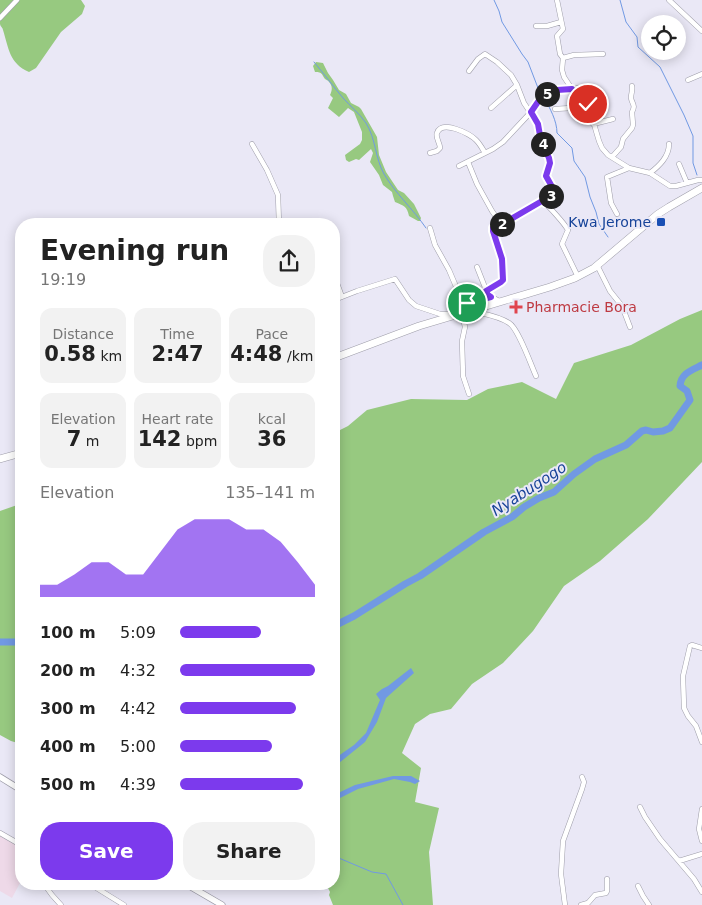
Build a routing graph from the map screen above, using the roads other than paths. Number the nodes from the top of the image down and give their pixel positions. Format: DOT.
graph roads {
  1 [pos="17,0"];
  2 [pos="557,0"];
  3 [pos="669,0"];
  4 [pos="0,18"];
  5 [pos="561,22"];
  6 [pos="536,26"];
  7 [pos="702,31"];
  8 [pos="603,54"];
  9 [pos="563,58"];
  10 [pos="469,71"];
  11 [pos="702,74"];
  12 [pos="688,80"];
  13 [pos="517,85"];
  14 [pos="632,86"];
  15 [pos="589,87"];
  16 [pos="572,89"];
  17 [pos="576,95"];
  18 [pos="491,108"];
  19 [pos="555,109"];
  20 [pos="531,112"];
  21 [pos="613,119"];
  22 [pos="593,124"];
  23 [pos="252,144"];
  24 [pos="669,144"];
  25 [pos="430,153"];
  26 [pos="485,153"];
  27 [pos="612,157"];
  28 [pos="468,162"];
  29 [pos="679,164"];
  30 [pos="459,166"];
  31 [pos="629,168"];
  32 [pos="650,173"];
  33 [pos="702,180"];
  34 [pos="687,183"];
  35 [pos="702,188"];
  36 [pos="545,203"];
  37 [pos="617,214"];
  38 [pos="279,218"];
  39 [pos="501,224"];
  40 [pos="430,228"];
  41 [pos="597,265"];
  42 [pos="478,267"];
  43 [pos="578,277"];
  44 [pos="486,291"];
  45 [pos="340,292"];
  46 [pos="342,297"];
  47 [pos="491,297"];
  48 [pos="500,302"];
  49 [pos="470,311"];
  50 [pos="462,314"];
  51 [pos="630,327"];
  52 [pos="340,356"];
  53 [pos="536,376"];
  54 [pos="469,394"];
  55 [pos="15,455"];
  56 [pos="0,459"];
  57 [pos="15,459"];
  58 [pos="0,463"];
  59 [pos="701,647"];
  60 [pos="702,742"];
  61 [pos="0,777"];
  62 [pos="582,777"];
  63 [pos="15,786"];
  64 [pos="640,807"];
  65 [pos="702,809"];
  66 [pos="0,832"];
  67 [pos="15,841"];
  68 [pos="702,841"];
  69 [pos="702,854"];
  70 [pos="679,861"];
  71 [pos="607,879"];
  72 [pos="638,886"];
  73 [pos="48,890"];
  74 [pos="100,890"];
  75 [pos="196,890"];
  76 [pos="702,892"];
  77 [pos="61,905"];
  78 [pos="124,905"];
  79 [pos="222,905"];
  80 [pos="565,905"];
  81 [pos="581,905"];
  82 [pos="649,905"];
  1 -- 4 [label="street"];
  2 -- 5 [label="street"];
  3 -- 7 [label="street"];
  5 -- 6 [label="street"];
  5 -- 9 [label="street"];
  8 -- 9 [label="street"];
  9 -- 16 [label="street"];
  10 -- 13 [label="street"];
  11 -- 12 [label="street"];
  13 -- 18 [label="street"];
  13 -- 20 [label="street"];
  14 -- 27 [label="street"];
  15 -- 16 [label="street"];
  16 -- 17 [label="street"];
  16 -- 20 [label="street"];
  17 -- 19 [label="street"];
  17 -- 22 [label="street"];
  20 -- 26 [label="street"];
  20 -- 36 [label="street"];
  21 -- 22 [label="street"];
  22 -- 27 [label="street"];
  23 -- 38 [label="street"];
  24 -- 32 [label="street"];
  25 -- 26 [label="street"];
  26 -- 28 [label="street"];
  27 -- 31 [label="street"];
  28 -- 30 [label="street"];
  28 -- 39 [label="street"];
  29 -- 34 [label="street"];
  31 -- 32 [label="street"];
  31 -- 37 [label="street"];
  32 -- 34 [label="street"];
  33 -- 34 [label="street"];
  35 -- 41 [label="highway"];
  36 -- 39 [label="street"];
  36 -- 43 [label="street"];
  39 -- 44 [label="street"];
  40 -- 47 [label="street"];
  41 -- 43 [label="highway"];
  41 -- 51 [label="street"];
  42 -- 44 [label="street"];
  43 -- 48 [label="highway"];
  44 -- 47 [label="street"];
  45 -- 46 [label="street"];
  46 -- 50 [label="street"];
  47 -- 48 [label="street"];
  48 -- 49 [label="highway"];
  49 -- 50 [label="highway"];
  49 -- 53 [label="street"];
  50 -- 52 [label="highway"];
  50 -- 54 [label="street"];
  55 -- 56 [label="highway"];
  57 -- 58 [label="highway"];
  59 -- 60 [label="street"];
  61 -- 63 [label="main road"];
  62 -- 80 [label="street"];
  64 -- 70 [label="street"];
  65 -- 68 [label="street"];
  66 -- 67 [label="street"];
  69 -- 70 [label="street"];
  70 -- 76 [label="street"];
  71 -- 81 [label="street"];
  72 -- 82 [label="street"];
  73 -- 77 [label="street"];
  74 -- 78 [label="street"];
  75 -- 79 [label="main road"];
}
